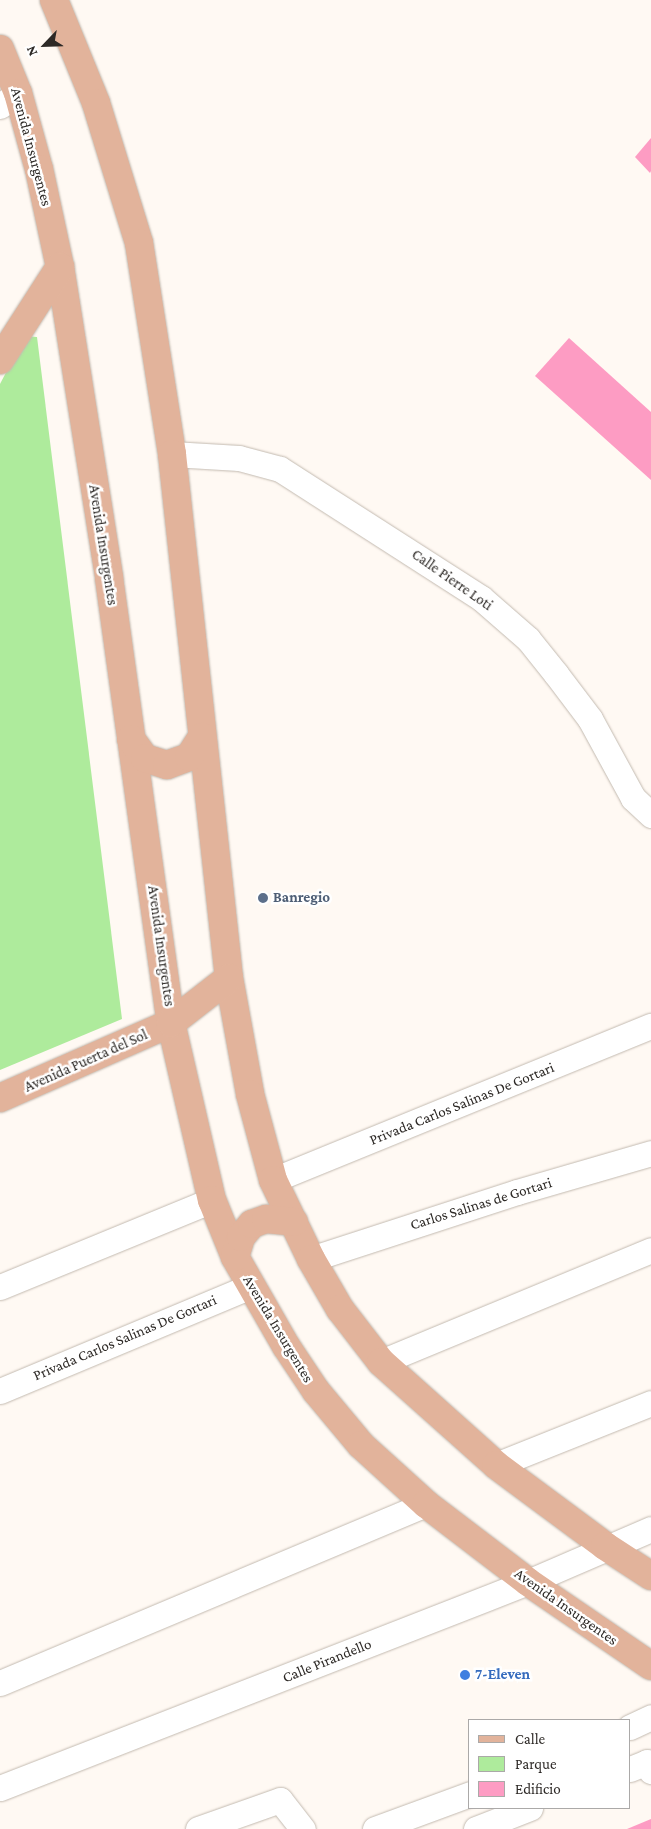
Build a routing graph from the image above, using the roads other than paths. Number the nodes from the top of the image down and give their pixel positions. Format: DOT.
graph roads {
  1 [pos="54,0"];
  2 [pos="0,49"];
  3 [pos="9,100"];
  4 [pos="60,268"];
  5 [pos="0,360"];
  6 [pos="172,454"];
  7 [pos="202,737"];
  8 [pos="132,739"];
  9 [pos="651,815"];
  10 [pos="229,978"];
  11 [pos="171,1023"];
  12 [pos="651,1026"];
  13 [pos="0,1098"];
  14 [pos="651,1153"];
  15 [pos="273,1180"];
  16 [pos="212,1200"];
  17 [pos="294,1222"];
  18 [pos="651,1250"];
  19 [pos="235,1257"];
  20 [pos="311,1259"];
  21 [pos="251,1286"];
  22 [pos="0,1287"];
  23 [pos="381,1362"];
  24 [pos="0,1391"];
  25 [pos="651,1404"];
  26 [pos="496,1465"];
  27 [pos="426,1504"];
  28 [pos="651,1529"];
  29 [pos="605,1546"];
  30 [pos="651,1576"];
  31 [pos="528,1582"];
  32 [pos="651,1666"];
  33 [pos="0,1683"];
  34 [pos="651,1717"];
  35 [pos="631,1727"];
  36 [pos="631,1768"];
  37 [pos="651,1771"];
  38 [pos="0,1788"];
  39 [pos="468,1795"];
  40 [pos="527,1809"];
  41 [pos="198,1829"];
  42 [pos="303,1829"];
  43 [pos="375,1829"];
  44 [pos="476,1829"];
  1 -- 6 [label="main road"];
  2 -- 3 [label="main road, Avenida Insurgentes"];
  3 -- 4 [label="main road, Avenida Insurgentes"];
  4 -- 5 [label="main road"];
  4 -- 8 [label="main road, Avenida Insurgentes"];
  6 -- 7 [label="main road"];
  6 -- 9 [label="street, Calle Pierre Loti"];
  7 -- 8 [label="main road"];
  7 -- 10 [label="main road"];
  8 -- 11 [label="main road, Avenida Insurgentes"];
  10 -- 11 [label="main road, Avenida Puerta del Sol"];
  10 -- 15 [label="main road"];
  11 -- 13 [label="main road, Avenida Puerta del Sol"];
  11 -- 16 [label="main road, Avenida Insurgentes"];
  12 -- 15 [label="street, Privada Carlos Salinas De Gortari"];
  14 -- 20 [label="street, Carlos Salinas de Gortari"];
  15 -- 17 [label="main road"];
  16 -- 19 [label="main road, Avenida Insurgentes"];
  16 -- 22 [label="street"];
  17 -- 19 [label="main road"];
  17 -- 20 [label="main road"];
  18 -- 23 [label="street"];
  19 -- 21 [label="main road, Avenida Insurgentes"];
  20 -- 23 [label="main road"];
  21 -- 24 [label="street, Privada Carlos Salinas De Gortari"];
  21 -- 27 [label="main road, Avenida Insurgentes"];
  23 -- 26 [label="main road"];
  25 -- 26 [label="street"];
  26 -- 29 [label="main road"];
  27 -- 31 [label="main road, Avenida Insurgentes"];
  27 -- 33 [label="street"];
  28 -- 29 [label="street, Calle Pirandello"];
  29 -- 30 [label="main road"];
  29 -- 31 [label="street, Calle Pirandello"];
  31 -- 32 [label="main road, Avenida Insurgentes"];
  31 -- 38 [label="street, Calle Pirandello"];
  34 -- 35 [label="street"];
  36 -- 37 [label="street"];
  39 -- 43 [label="street"];
  40 -- 44 [label="street"];
  41 -- 42 [label="street"];
}
